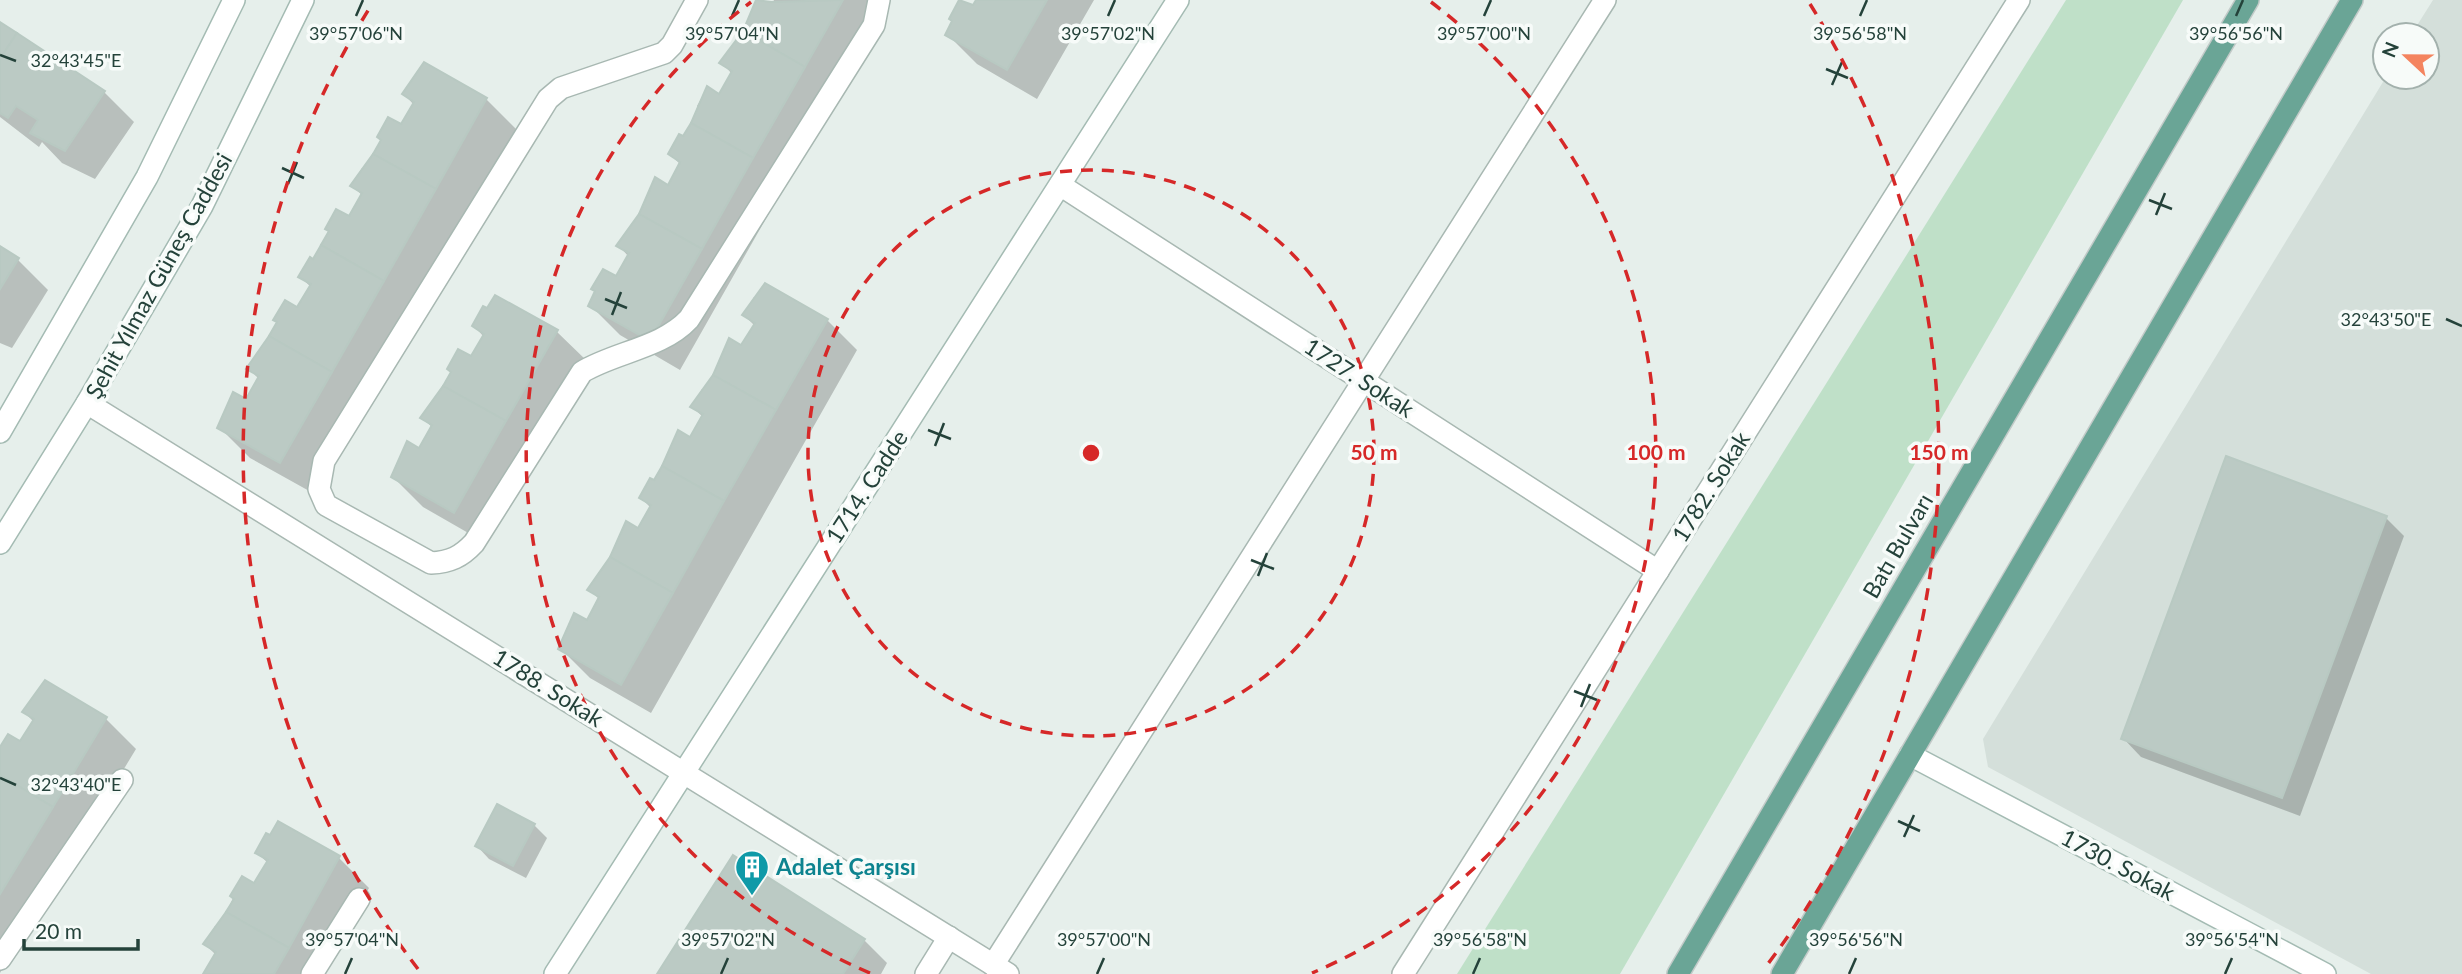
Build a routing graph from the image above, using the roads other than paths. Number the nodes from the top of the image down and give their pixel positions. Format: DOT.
graph roads {
  1 [pos="234,0"];
  2 [pos="303,0"];
  3 [pos="697,0"];
  4 [pos="879,0"];
  5 [pos="1178,0"];
  6 [pos="1605,0"];
  7 [pos="2019,0"];
  8 [pos="2248,0"];
  9 [pos="2352,0"];
  10 [pos="1060,185"];
  11 [pos="1363,381"];
  12 [pos="88,403"];
  13 [pos="6,409"];
  14 [pos="0,432"];
  15 [pos="0,543"];
  16 [pos="1658,571"];
  17 [pos="1910,755"];
  18 [pos="684,773"];
  19 [pos="122,780"];
  20 [pos="359,900"];
  21 [pos="949,937"];
  22 [pos="0,959"];
  23 [pos="1000,969"];
  24 [pos="312,974"];
  25 [pos="555,974"];
  26 [pos="926,974"];
  27 [pos="1403,974"];
  28 [pos="1678,974"];
  29 [pos="1782,974"];
  30 [pos="2325,974"];
  1 -- 13 [label="street"];
  2 -- 12 [label="street, Şehit Yılmaz Güneş Caddesi"];
  3 -- 4 [label="street"];
  5 -- 10 [label="street, 1714. Cadde"];
  6 -- 11 [label="street"];
  7 -- 16 [label="street, 1782. Sokak"];
  8 -- 28 [label="main road, Batı Bulvarı"];
  9 -- 17 [label="main road"];
  10 -- 11 [label="street, 1727. Sokak"];
  10 -- 18 [label="street, 1714. Cadde"];
  11 -- 16 [label="street, 1727. Sokak"];
  11 -- 23 [label="street"];
  12 -- 15 [label="street, Şehit Yılmaz Güneş Caddesi"];
  12 -- 18 [label="street, 1788. Sokak"];
  13 -- 14 [label="street"];
  16 -- 27 [label="street, 1782. Sokak"];
  17 -- 29 [label="main road"];
  17 -- 30 [label="street, 1730. Sokak"];
  18 -- 21 [label="street, 1788. Sokak"];
  18 -- 25 [label="street, 1714. Cadde"];
  19 -- 22 [label="street"];
  20 -- 24 [label="street"];
  21 -- 23 [label="street, 1788. Sokak"];
  21 -- 26 [label="street"];
}
